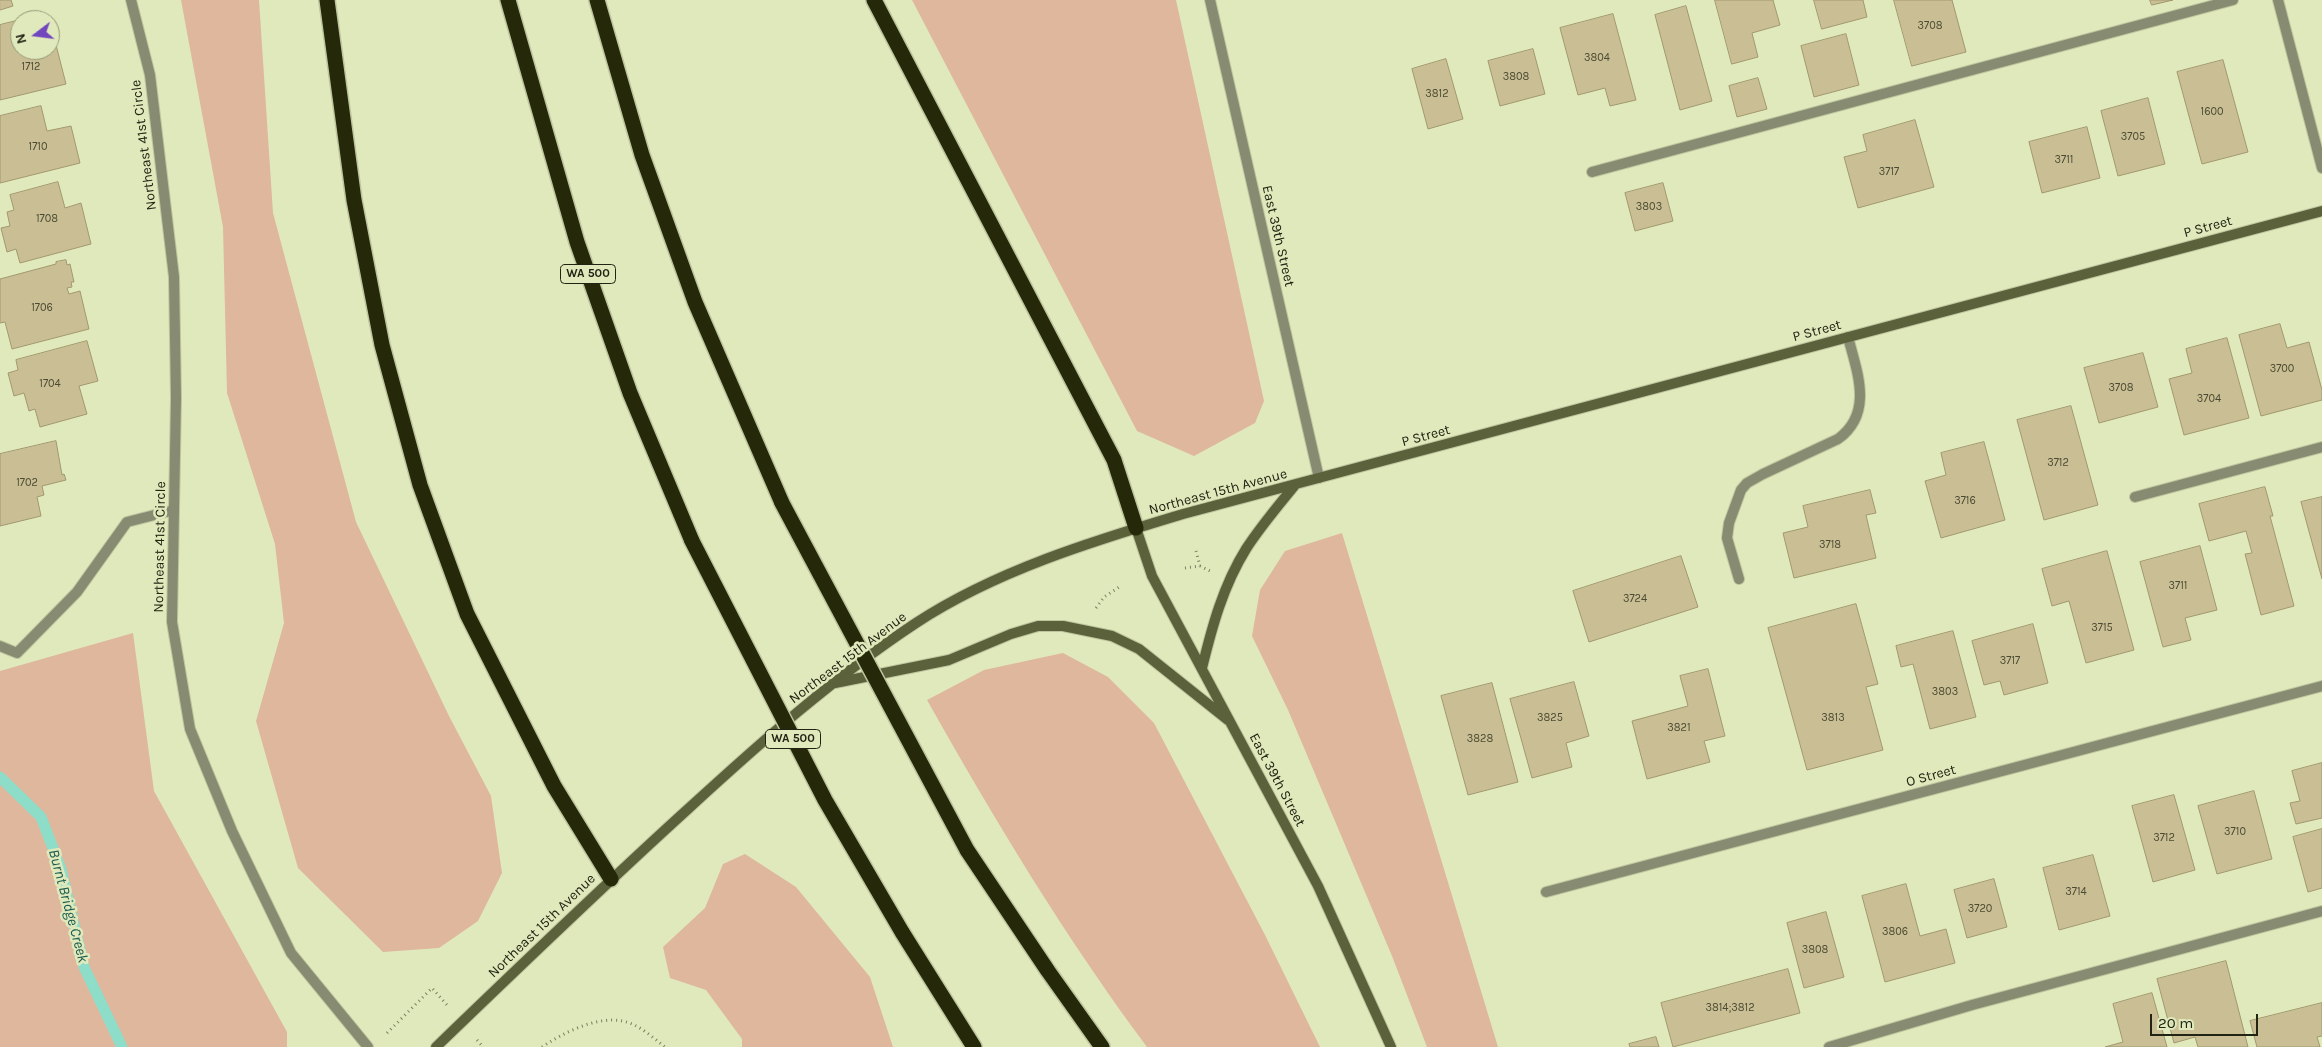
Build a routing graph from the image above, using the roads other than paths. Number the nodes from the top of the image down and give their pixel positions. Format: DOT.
graph roads {
  1 [pos="131,0"];
  2 [pos="327,0"];
  3 [pos="508,0"];
  4 [pos="597,0"];
  5 [pos="874,0"];
  6 [pos="1210,0"];
  7 [pos="2233,0"];
  8 [pos="2278,0"];
  9 [pos="2322,168"];
  10 [pos="1592,172"];
  11 [pos="2322,211"];
  12 [pos="1848,337"];
  13 [pos="2322,447"];
  14 [pos="1319,478"];
  15 [pos="1295,485"];
  16 [pos="2135,497"];
  17 [pos="174,510"];
  18 [pos="1136,528"];
  19 [pos="1739,579"];
  20 [pos="0,646"];
  21 [pos="1202,668"];
  22 [pos="832,684"];
  23 [pos="2322,686"];
  24 [pos="1231,723"];
  25 [pos="611,879"];
  26 [pos="1546,892"];
  27 [pos="2322,911"];
  28 [pos="368,1047"];
  29 [pos="436,1047"];
  30 [pos="974,1047"];
  31 [pos="1102,1047"];
  32 [pos="1391,1047"];
  33 [pos="1829,1047"];
  1 -- 17 [label="street, Northeast 41st Circle"];
  2 -- 25 [label="highway"];
  3 -- 30 [label="highway, WA 500, bridge"];
  4 -- 31 [label="highway, bridge"];
  5 -- 18 [label="highway"];
  6 -- 14 [label="street, East 39th Street"];
  7 -- 10 [label="street"];
  8 -- 9 [label="street"];
  11 -- 12 [label="main road, P Street"];
  12 -- 14 [label="main road, P Street"];
  12 -- 19 [label="street"];
  13 -- 16 [label="street"];
  14 -- 15 [label="main road, Northeast 15th Avenue"];
  15 -- 18 [label="main road, Northeast 15th Avenue"];
  15 -- 21 [label="main road"];
  17 -- 20 [label="street"];
  17 -- 28 [label="street, Northeast 41st Circle"];
  18 -- 21 [label="main road, East 39th Street"];
  18 -- 22 [label="main road, Northeast 15th Avenue"];
  21 -- 24 [label="main road, East 39th Street"];
  22 -- 24 [label="main road"];
  22 -- 25 [label="main road, Northeast 15th Avenue"];
  23 -- 26 [label="street, O Street"];
  24 -- 32 [label="main road, East 39th Street"];
  25 -- 29 [label="main road, Northeast 15th Avenue"];
  27 -- 33 [label="street"];
}
